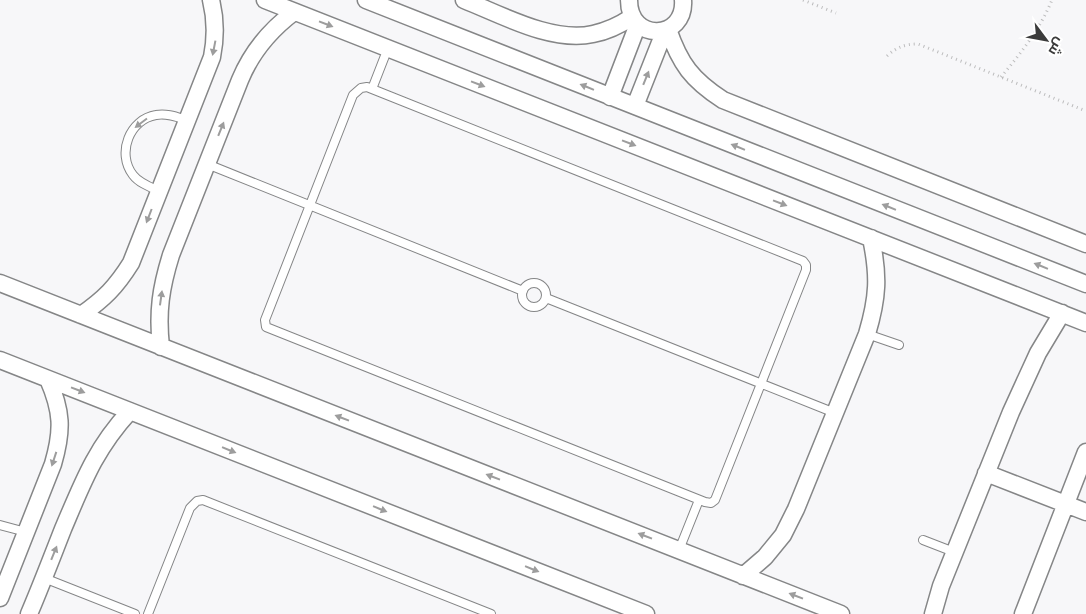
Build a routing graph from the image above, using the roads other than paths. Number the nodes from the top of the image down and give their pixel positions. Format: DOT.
graph roads {
  1 [pos="211,0"];
  2 [pos="265,0"];
  3 [pos="366,0"];
  4 [pos="464,0"];
  5 [pos="629,0"];
  6 [pos="685,2"];
  7 [pos="294,12"];
  8 [pos="635,21"];
  9 [pos="667,29"];
  10 [pos="388,48"];
  11 [pos="372,89"];
  12 [pos="610,97"];
  13 [pos="635,106"];
  14 [pos="187,120"];
  15 [pos="207,164"];
  16 [pos="159,190"];
  17 [pos="310,205"];
  18 [pos="871,238"];
  19 [pos="1086,244"];
  20 [pos="0,283"];
  21 [pos="1086,284"];
  22 [pos="523,290"];
  23 [pos="546,298"];
  24 [pos="1062,313"];
  25 [pos="81,315"];
  26 [pos="1086,323"];
  27 [pos="867,334"];
  28 [pos="899,345"];
  29 [pos="161,347"];
  30 [pos="0,360"];
  31 [pos="48,379"];
  32 [pos="762,384"];
  33 [pos="130,411"];
  34 [pos="835,413"];
  35 [pos="1086,452"];
  36 [pos="986,473"];
  37 [pos="699,500"];
  38 [pos="1066,504"];
  39 [pos="1086,512"];
  40 [pos="0,525"];
  41 [pos="26,532"];
  42 [pos="923,540"];
  43 [pos="679,550"];
  44 [pos="954,552"];
  45 [pos="743,576"];
  46 [pos="44,578"];
  47 [pos="0,598"];
  48 [pos="29,614"];
  49 [pos="135,614"];
  50 [pos="148,614"];
  51 [pos="491,614"];
  52 [pos="646,614"];
  53 [pos="841,614"];
  54 [pos="933,614"];
  55 [pos="1023,614"];
  1 -- 14 [label="street, one-way"];
  2 -- 7 [label="street"];
  12 -- 3 [label="street, one-way"];
  4 -- 8 [label="street"];
  5 -- 8 [label="street"];
  6 -- 9 [label="street"];
  7 -- 10 [label="street, one-way"];
  15 -- 7 [label="street, one-way"];
  8 -- 9 [label="street"];
  8 -- 12 [label="street"];
  13 -- 9 [label="street, one-way"];
  9 -- 19 [label="street"];
  10 -- 11 [label="lane"];
  10 -- 18 [label="street, one-way"];
  11 -- 17 [label="lane"];
  11 -- 32 [label="lane"];
  12 -- 13 [label="street"];
  21 -- 13 [label="street, one-way"];
  14 -- 16 [label="street"];
  14 -- 16 [label="lane, one-way"];
  15 -- 17 [label="lane"];
  29 -- 15 [label="street, one-way"];
  16 -- 25 [label="street, one-way"];
  17 -- 22 [label="lane"];
  17 -- 37 [label="lane"];
  18 -- 24 [label="street"];
  18 -- 27 [label="street"];
  20 -- 25 [label="street"];
  22 -- 23 [label="lane"];
  22 -- 23 [label="lane"];
  23 -- 32 [label="lane"];
  24 -- 26 [label="street"];
  24 -- 36 [label="street"];
  25 -- 29 [label="street"];
  27 -- 28 [label="lane"];
  27 -- 34 [label="street"];
  43 -- 29 [label="street, one-way"];
  30 -- 31 [label="street"];
  31 -- 33 [label="street, one-way"];
  31 -- 41 [label="street, one-way"];
  32 -- 34 [label="lane"];
  32 -- 37 [label="lane"];
  46 -- 33 [label="street, one-way"];
  33 -- 52 [label="street, one-way"];
  34 -- 45 [label="street"];
  35 -- 38 [label="street"];
  36 -- 38 [label="street"];
  36 -- 44 [label="street"];
  37 -- 43 [label="lane"];
  38 -- 39 [label="street"];
  38 -- 55 [label="street"];
  40 -- 41 [label="lane"];
  41 -- 47 [label="street"];
  42 -- 44 [label="lane"];
  43 -- 45 [label="street"];
  44 -- 54 [label="street"];
  53 -- 45 [label="street, one-way"];
  46 -- 48 [label="street"];
  46 -- 49 [label="lane"];
  50 -- 51 [label="lane"];
}
